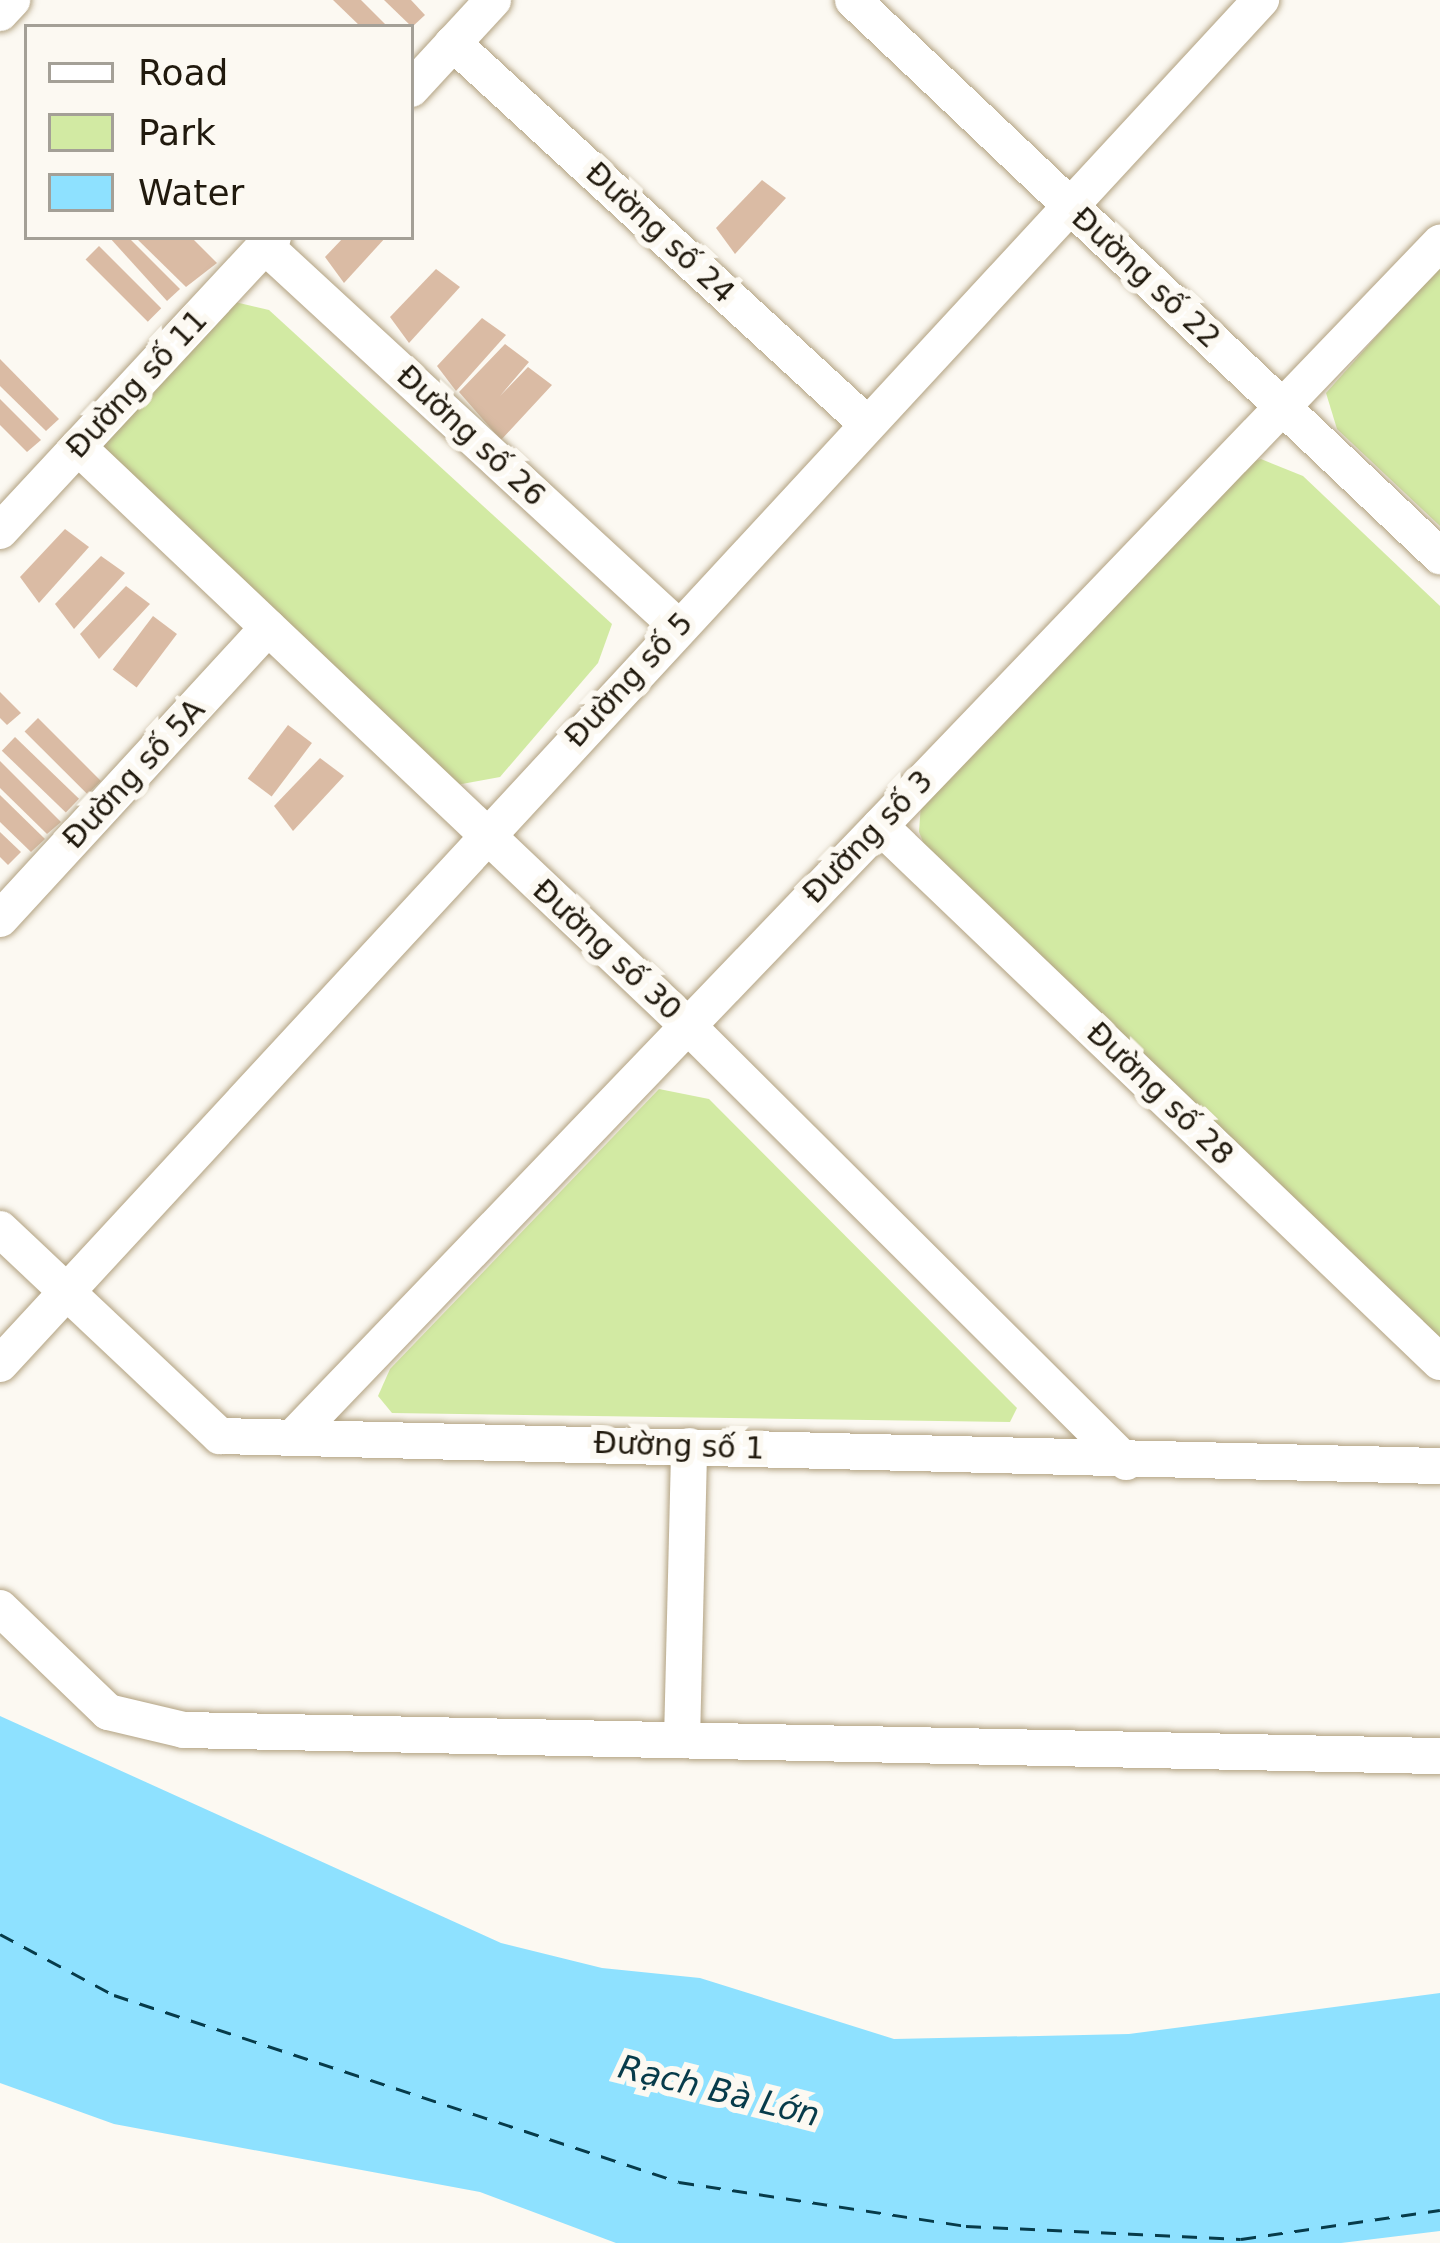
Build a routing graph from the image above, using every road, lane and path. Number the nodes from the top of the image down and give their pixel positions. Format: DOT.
graph roads {
  1 [pos="12,0"];
  2 [pos="494,0"];
  3 [pos="853,0"];
  4 [pos="1261,0"];
  5 [pos="0,13"];
  6 [pos="453,43"];
  7 [pos="414,85"];
  8 [pos="1068,204"];
  9 [pos="269,241"];
  10 [pos="1440,243"];
  11 [pos="1281,405"];
  12 [pos="866,423"];
  13 [pos="78,447"];
  14 [pos="0,531"];
  15 [pos="1440,556"];
  16 [pos="678,627"];
  17 [pos="268,628"];
  18 [pos="880,826"];
  19 [pos="485,836"];
  20 [pos="0,919"];
  21 [pos="686,1024"];
  22 [pos="0,1229"];
  23 [pos="65,1290"];
  24 [pos="1440,1362"];
  25 [pos="0,1364"];
  26 [pos="298,1432"];
  27 [pos="689,1446"];
  28 [pos="1126,1462"];
  29 [pos="1440,1466"];
  30 [pos="0,1608"];
  31 [pos="682,1740"];
  32 [pos="1440,1756"];
  1 -- 5 [label="street"];
  2 -- 6 [label="street"];
  3 -- 8 [label="street, Đường số 22"];
  4 -- 8 [label="street, Đường số 5"];
  6 -- 7 [label="street"];
  6 -- 12 [label="street, Đường số 24"];
  8 -- 11 [label="street, Đường số 22"];
  8 -- 12 [label="street, Đường số 5"];
  9 -- 13 [label="street, Đường số 11"];
  9 -- 16 [label="street, Đường số 26"];
  10 -- 11 [label="street, Đường số 3"];
  11 -- 15 [label="street, Đường số 22"];
  11 -- 18 [label="street, Đường số 3"];
  12 -- 16 [label="street, Đường số 5"];
  13 -- 14 [label="street, Đường số 11"];
  13 -- 17 [label="street, Đường số 30"];
  16 -- 19 [label="street, Đường số 5"];
  17 -- 19 [label="street, Đường số 30"];
  17 -- 20 [label="street, Đường số 5A"];
  18 -- 21 [label="street, Đường số 3"];
  18 -- 24 [label="street, Đường số 28"];
  19 -- 21 [label="street, Đường số 30"];
  19 -- 23 [label="street, Đường số 5"];
  21 -- 26 [label="street, Đường số 3"];
  21 -- 28 [label="street, Đường số 30"];
  22 -- 23 [label="street, Đường số 1"];
  23 -- 25 [label="street, Đường số 5"];
  23 -- 26 [label="street, Đường số 1"];
  26 -- 27 [label="street, Đường số 1"];
  27 -- 28 [label="street, Đường số 1"];
  27 -- 31 [label="street"];
  28 -- 29 [label="street, Đường số 1"];
  30 -- 31 [label="street"];
  31 -- 32 [label="street"];
}
